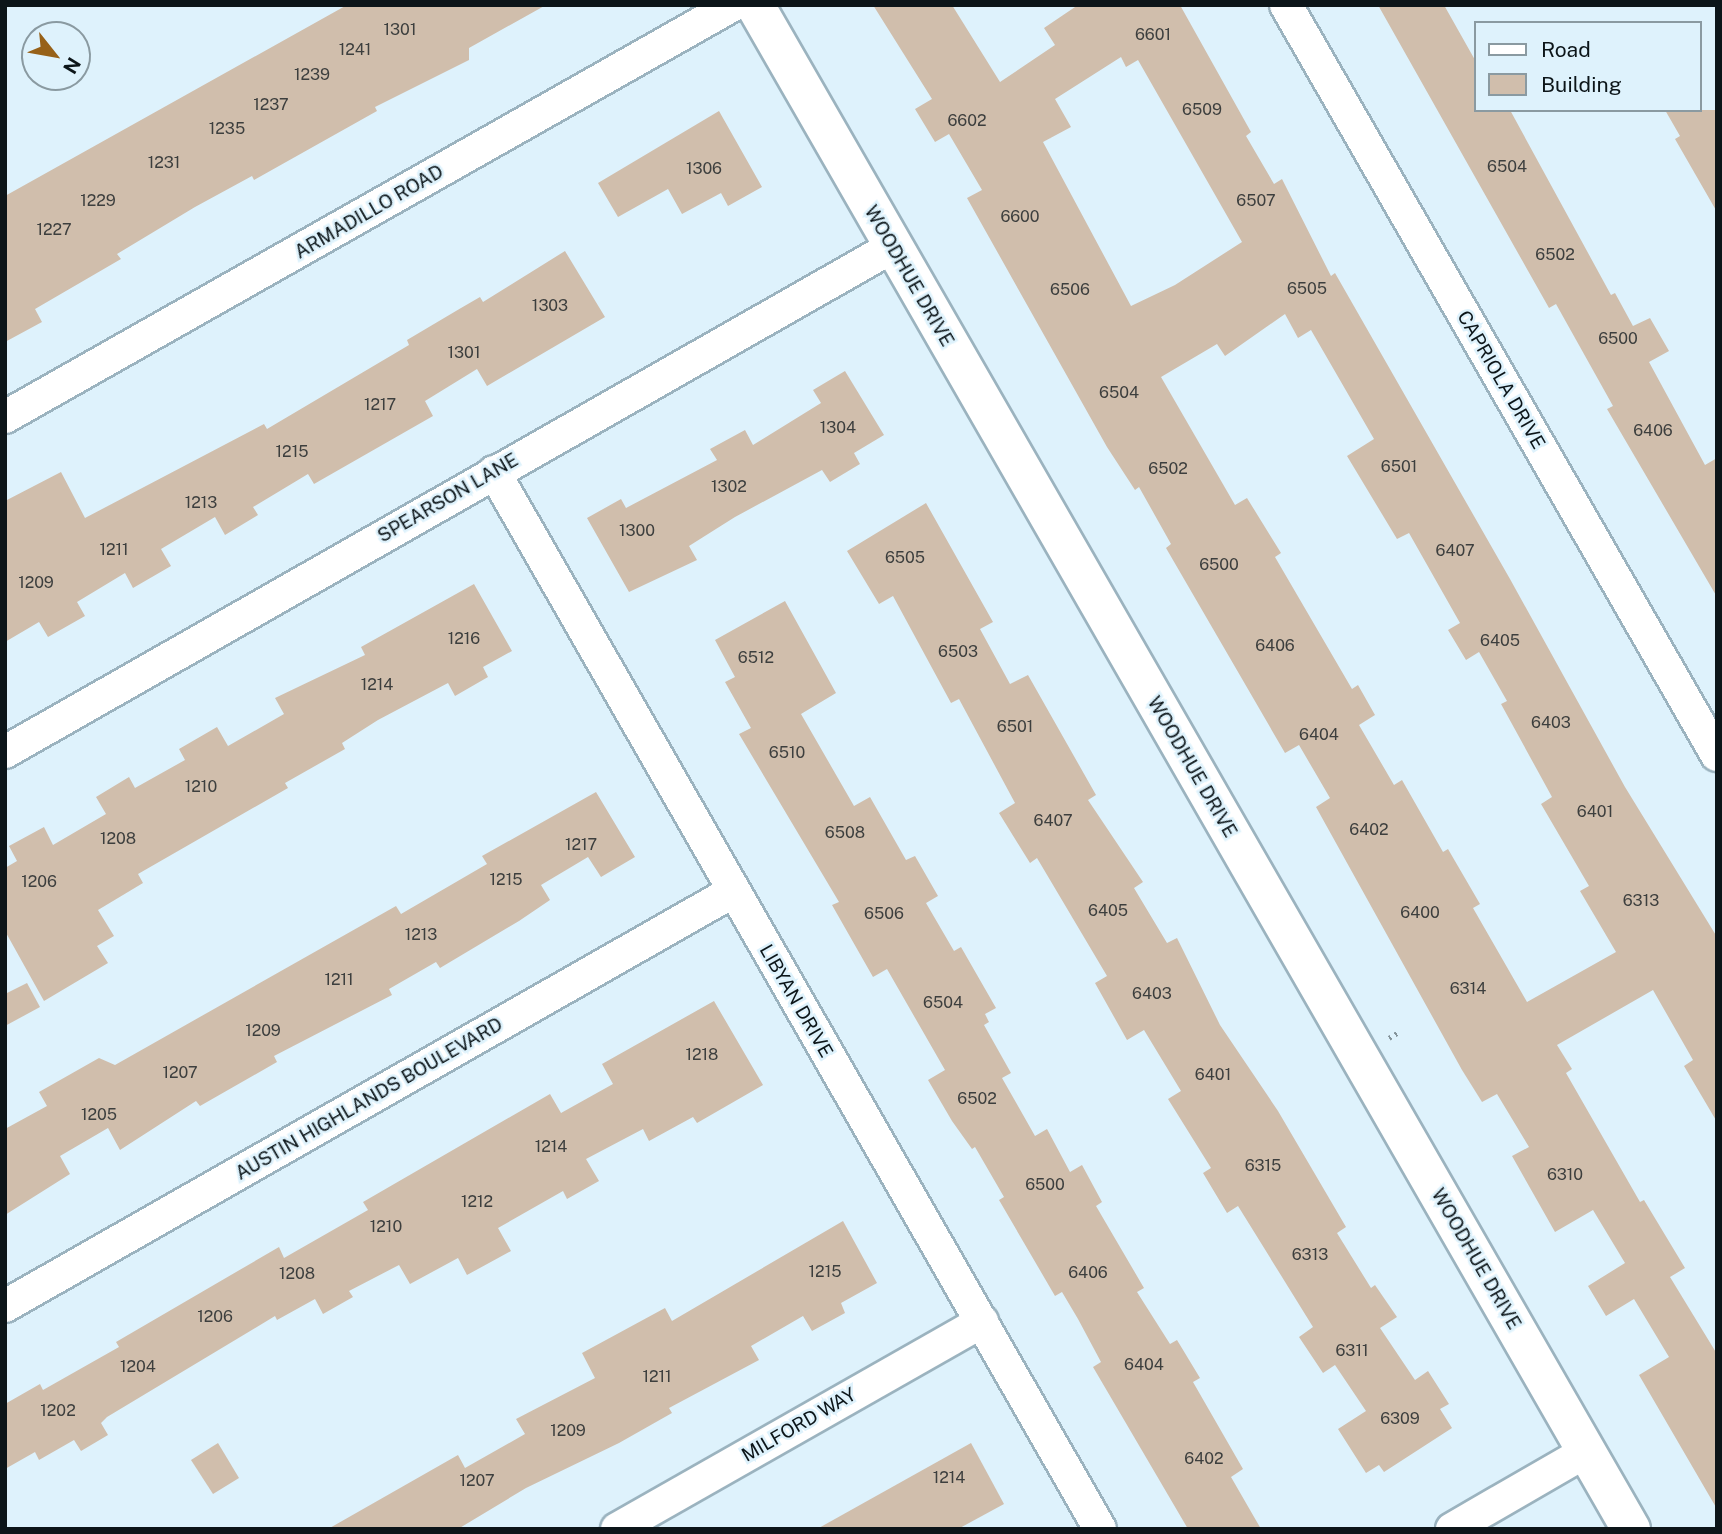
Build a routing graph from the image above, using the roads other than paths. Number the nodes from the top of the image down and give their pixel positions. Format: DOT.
graph roads {
  1 [pos="733,5"];
  2 [pos="755,5"];
  3 [pos="1286,5"];
  4 [pos="892,247"];
  5 [pos="5,418"];
  6 [pos="494,472"];
  7 [pos="5,752"];
  8 [pos="1717,755"];
  9 [pos="732,892"];
  10 [pos="5,1306"];
  11 [pos="982,1322"];
  12 [pos="1587,1451"];
  13 [pos="617,1529"];
  14 [pos="1100,1529"];
  15 [pos="1451,1529"];
  16 [pos="1631,1529"];
  1 -- 5 [label="street, ARMADILLO ROAD"];
  2 -- 4 [label="street, WOODHUE DRIVE"];
  3 -- 8 [label="street, CAPRIOLA DRIVE"];
  4 -- 6 [label="street, SPEARSON LANE"];
  4 -- 12 [label="street, WOODHUE DRIVE"];
  6 -- 7 [label="street, SPEARSON LANE"];
  6 -- 9 [label="street, LIBYAN DRIVE"];
  9 -- 10 [label="street, AUSTIN HIGHLANDS BOULEVARD"];
  9 -- 11 [label="street, LIBYAN DRIVE"];
  11 -- 13 [label="street, MILFORD WAY"];
  11 -- 14 [label="street, LIBYAN DRIVE"];
  12 -- 15 [label="street"];
  12 -- 16 [label="street, WOODHUE DRIVE"];
}
